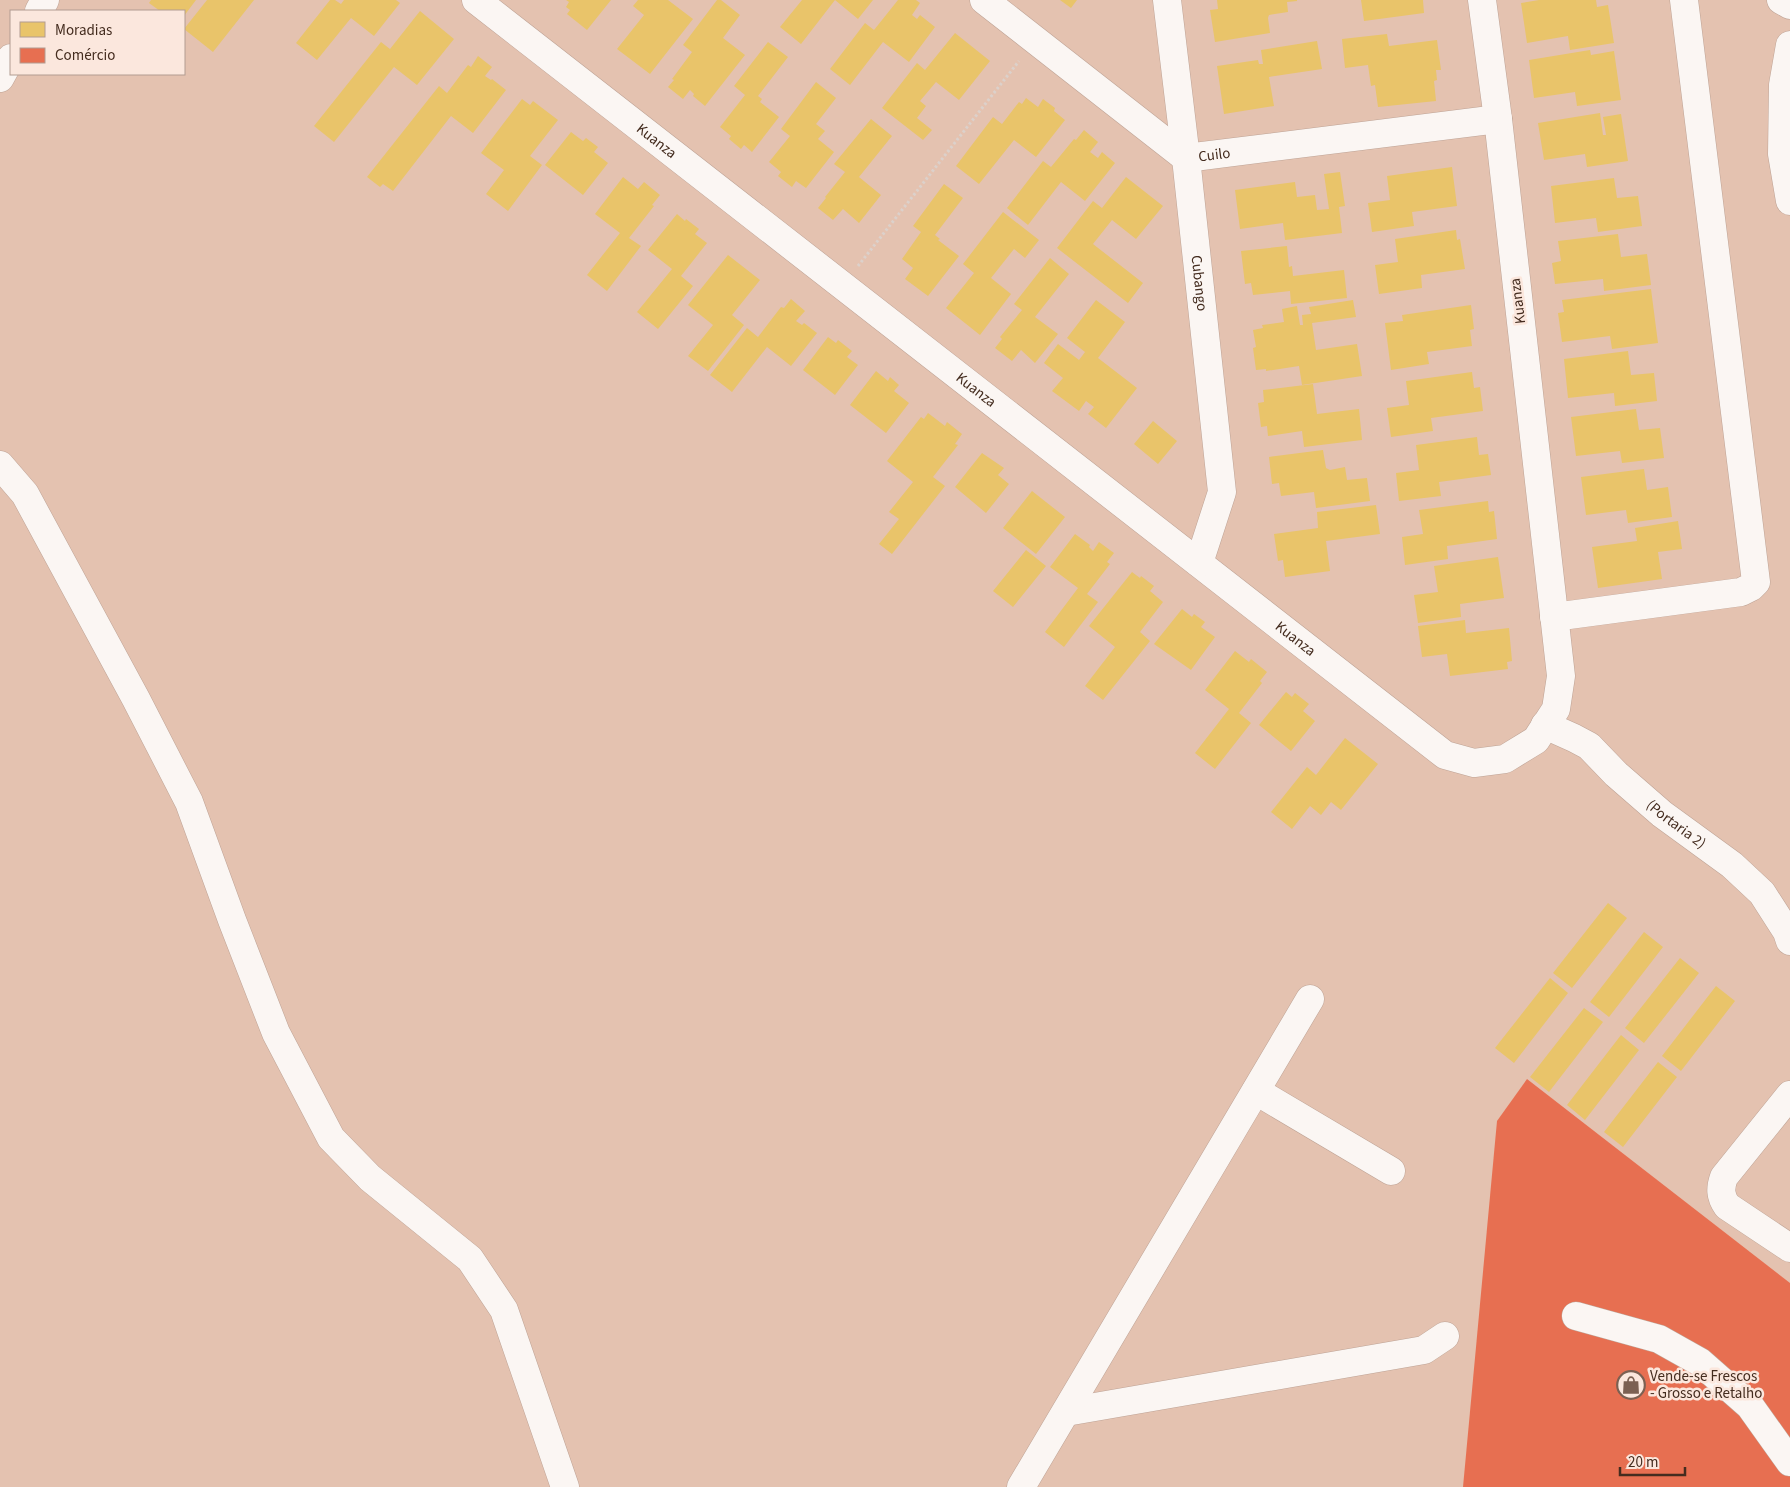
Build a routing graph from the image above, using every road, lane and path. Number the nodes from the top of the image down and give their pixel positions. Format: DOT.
graph roads {
  1 [pos="476,0"];
  2 [pos="984,0"];
  3 [pos="1167,0"];
  4 [pos="1482,0"];
  5 [pos="1684,0"];
  6 [pos="1781,0"];
  7 [pos="1790,5"];
  8 [pos="1790,45"];
  9 [pos="10,60"];
  10 [pos="1019,61"];
  11 [pos="0,78"];
  12 [pos="1498,119"];
  13 [pos="1786,154"];
  14 [pos="1186,158"];
  15 [pos="1790,201"];
  16 [pos="856,269"];
  17 [pos="0,465"];
  18 [pos="1199,563"];
  19 [pos="1554,617"];
  20 [pos="1545,725"];
  21 [pos="1790,941"];
  22 [pos="1310,999"];
  23 [pos="1256,1091"];
  24 [pos="1790,1095"];
  25 [pos="1390,1170"];
  26 [pos="1790,1248"];
  27 [pos="1576,1316"];
  28 [pos="1445,1336"];
  29 [pos="1066,1412"];
  30 [pos="1790,1462"];
  31 [pos="565,1487"];
  32 [pos="1021,1487"];
  1 -- 18 [label="street, Kuanza"];
  2 -- 14 [label="street, Cuilo"];
  3 -- 14 [label="street, Cubango"];
  4 -- 12 [label="street, Kuanza"];
  5 -- 19 [label="street"];
  6 -- 7 [label="street"];
  8 -- 13 [label="street"];
  9 -- 11 [label="street"];
  10 -- 16 [label="path"];
  12 -- 14 [label="street, Cuilo"];
  12 -- 19 [label="street, Kuanza"];
  13 -- 15 [label="street"];
  14 -- 18 [label="street, Cubango"];
  17 -- 31 [label="street"];
  18 -- 20 [label="street, Kuanza"];
  19 -- 20 [label="street, Kuanza"];
  20 -- 21 [label="street, (Portaria 2)"];
  22 -- 23 [label="street"];
  23 -- 25 [label="street"];
  23 -- 29 [label="street"];
  24 -- 26 [label="street"];
  27 -- 30 [label="street"];
  28 -- 29 [label="street"];
  29 -- 32 [label="street"];
}
